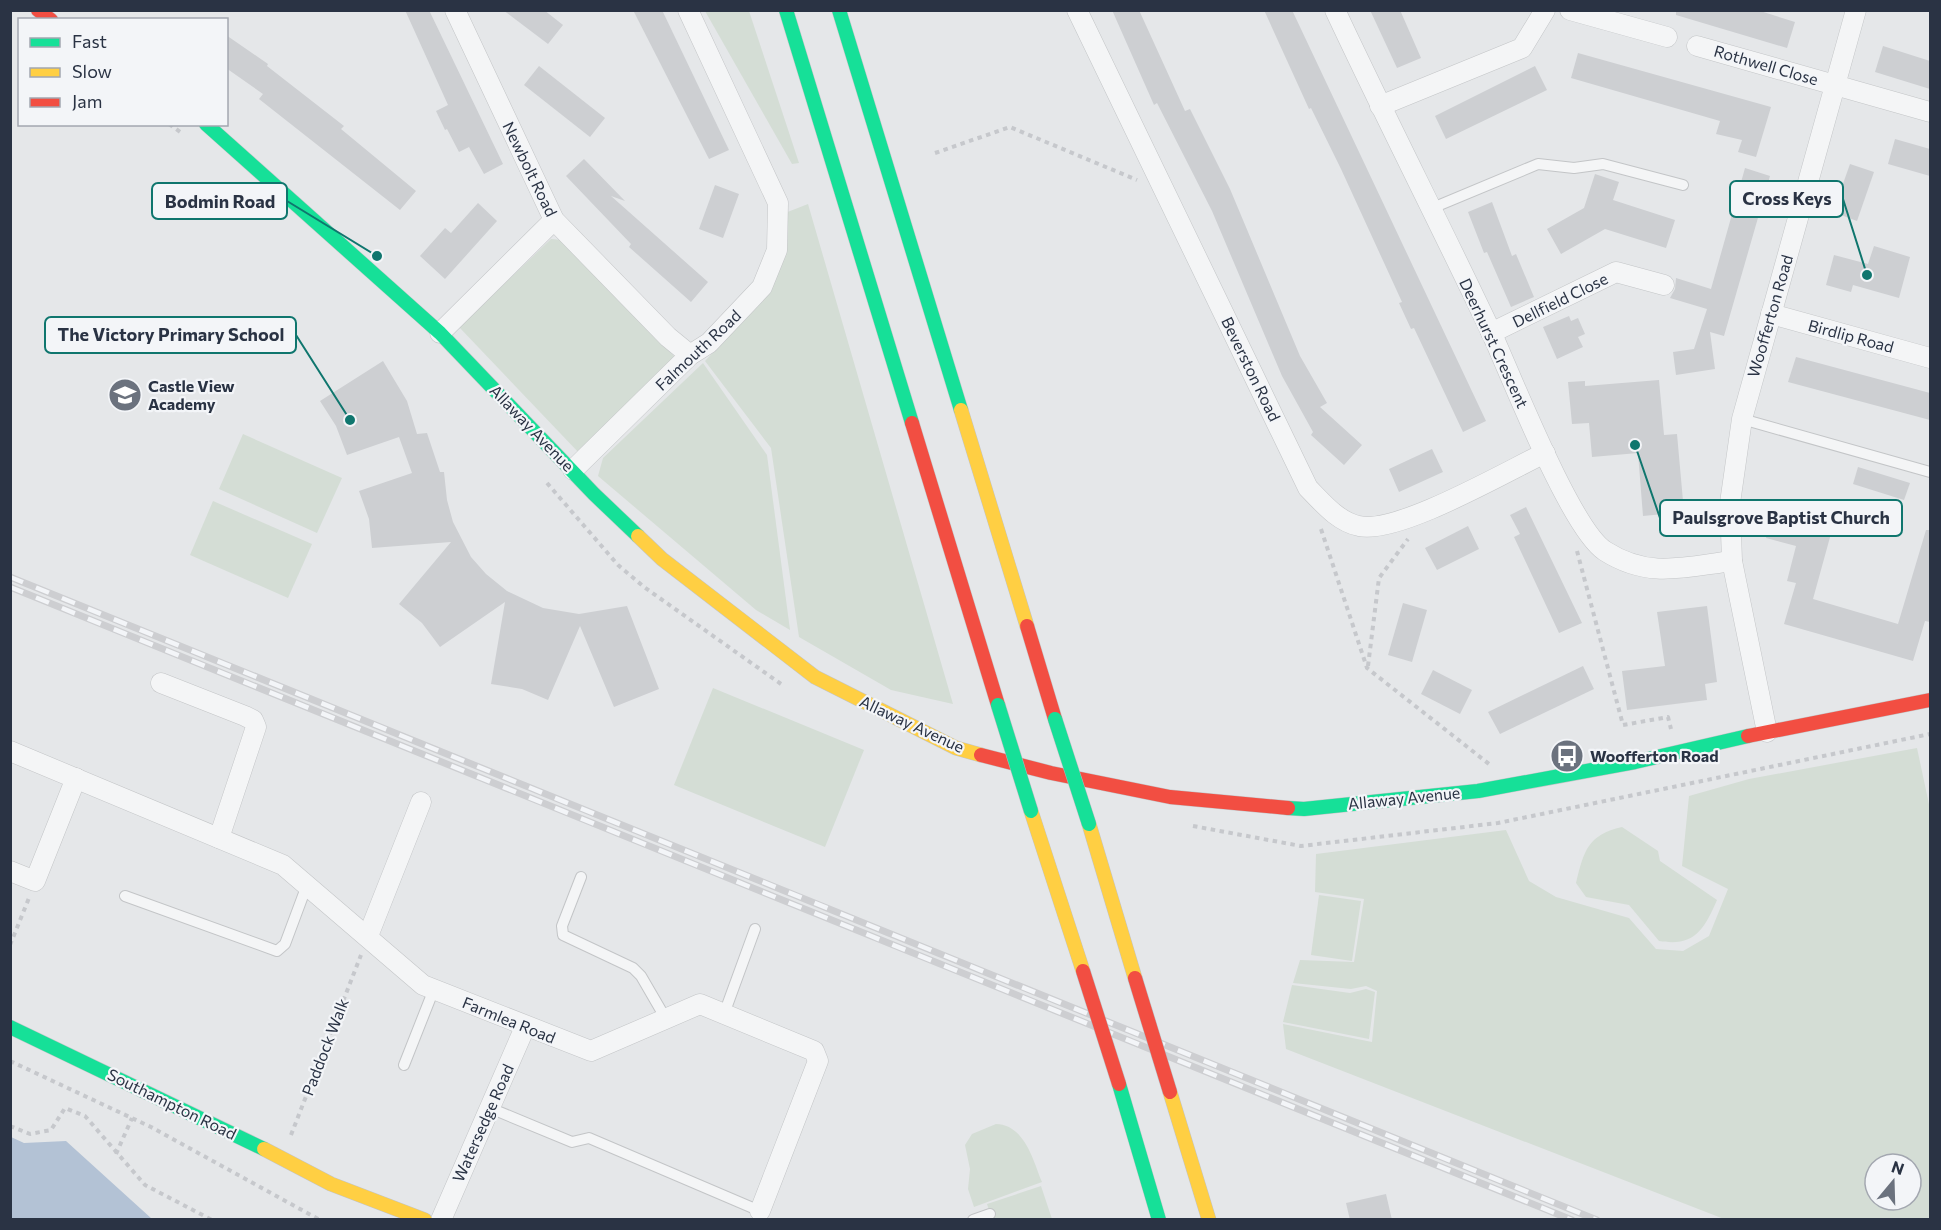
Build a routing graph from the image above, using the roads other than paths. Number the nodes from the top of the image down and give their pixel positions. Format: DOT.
graph roads {
  1 [pos="455,10"];
  2 [pos="688,10"];
  3 [pos="786,10"];
  4 [pos="839,10"];
  5 [pos="1077,10"];
  6 [pos="1335,10"];
  7 [pos="1545,10"];
  8 [pos="1570,10"];
  9 [pos="1856,10"];
  10 [pos="1667,37"];
  11 [pos="1697,46"];
  12 [pos="1835,85"];
  13 [pos="1380,106"];
  14 [pos="1930,112"];
  15 [pos="208,126"];
  16 [pos="1683,185"];
  17 [pos="1430,209"];
  18 [pos="554,220"];
  19 [pos="1664,285"];
  20 [pos="1771,314"];
  21 [pos="440,333"];
  22 [pos="1491,333"];
  23 [pos="690,355"];
  24 [pos="1930,357"];
  25 [pos="1742,419"];
  26 [pos="1545,453"];
  27 [pos="573,470"];
  28 [pos="1930,472"];
  29 [pos="1732,561"];
  30 [pos="161,683"];
  31 [pos="1930,700"];
  32 [pos="1767,732"];
  33 [pos="10,751"];
  34 [pos="76,778"];
  35 [pos="421,802"];
  36 [pos="219,838"];
  37 [pos="10,871"];
  38 [pos="581,877"];
  39 [pos="307,885"];
  40 [pos="125,896"];
  41 [pos="755,929"];
  42 [pos="368,936"];
  43 [pos="434,989"];
  44 [pos="724,1014"];
  45 [pos="666,1018"];
  46 [pos="10,1027"];
  47 [pos="525,1028"];
  48 [pos="404,1065"];
  49 [pos="490,1108"];
  50 [pos="331,1184"];
  51 [pos="760,1211"];
  52 [pos="362,1212"];
  53 [pos="990,1214"];
  54 [pos="425,1220"];
  55 [pos="441,1220"];
  56 [pos="973,1220"];
  57 [pos="1159,1220"];
  58 [pos="1209,1220"];
  1 -- 18 [label="street, Newbolt Road"];
  2 -- 23 [label="street, Falmouth Road"];
  3 -- 57 [label="main road, bridge"];
  4 -- 58 [label="main road, bridge"];
  5 -- 26 [label="street, Beverston Road"];
  6 -- 13 [label="street, Deerhurst Crescent"];
  7 -- 13 [label="street"];
  8 -- 10 [label="street"];
  9 -- 12 [label="street, Woofferton Road"];
  11 -- 12 [label="street, Rothwell Close"];
  12 -- 14 [label="street, Rothwell Close"];
  12 -- 20 [label="street, Woofferton Road"];
  13 -- 17 [label="street, Deerhurst Crescent"];
  15 -- 21 [label="main road, Allaway Avenue"];
  16 -- 17 [label="lane"];
  17 -- 22 [label="street, Deerhurst Crescent"];
  18 -- 21 [label="street"];
  18 -- 23 [label="street, Newbolt Road"];
  19 -- 22 [label="street, Dellfield Close"];
  20 -- 24 [label="street, Birdlip Road"];
  20 -- 25 [label="street, Woofferton Road"];
  21 -- 27 [label="main road, Allaway Avenue"];
  22 -- 26 [label="street, Deerhurst Crescent"];
  23 -- 27 [label="street, Falmouth Road"];
  25 -- 28 [label="lane"];
  25 -- 29 [label="street, Woofferton Road"];
  26 -- 29 [label="street, Deerhurst Crescent"];
  27 -- 32 [label="main road, Allaway Avenue"];
  29 -- 32 [label="street, Woofferton Road"];
  30 -- 36 [label="street"];
  31 -- 32 [label="main road, Allaway Avenue"];
  33 -- 34 [label="street, Farmlea Road"];
  34 -- 36 [label="street, Farmlea Road"];
  34 -- 37 [label="street"];
  35 -- 42 [label="street"];
  36 -- 39 [label="street, Farmlea Road"];
  38 -- 45 [label="lane"];
  39 -- 40 [label="lane"];
  39 -- 42 [label="street, Farmlea Road"];
  41 -- 44 [label="lane"];
  42 -- 43 [label="street, Farmlea Road"];
  43 -- 47 [label="street, Farmlea Road"];
  43 -- 48 [label="lane"];
  44 -- 45 [label="street, Farmlea Road"];
  44 -- 51 [label="street, Farmlea Road"];
  45 -- 47 [label="street, Farmlea Road"];
  46 -- 50 [label="main road, Southampton Road"];
  47 -- 49 [label="street, Watersedge Road"];
  49 -- 51 [label="lane"];
  49 -- 55 [label="street, Watersedge Road"];
  50 -- 52 [label="main road, Southampton Road"];
  50 -- 54 [label="main road, Southampton Road"];
  53 -- 56 [label="lane"];
}
